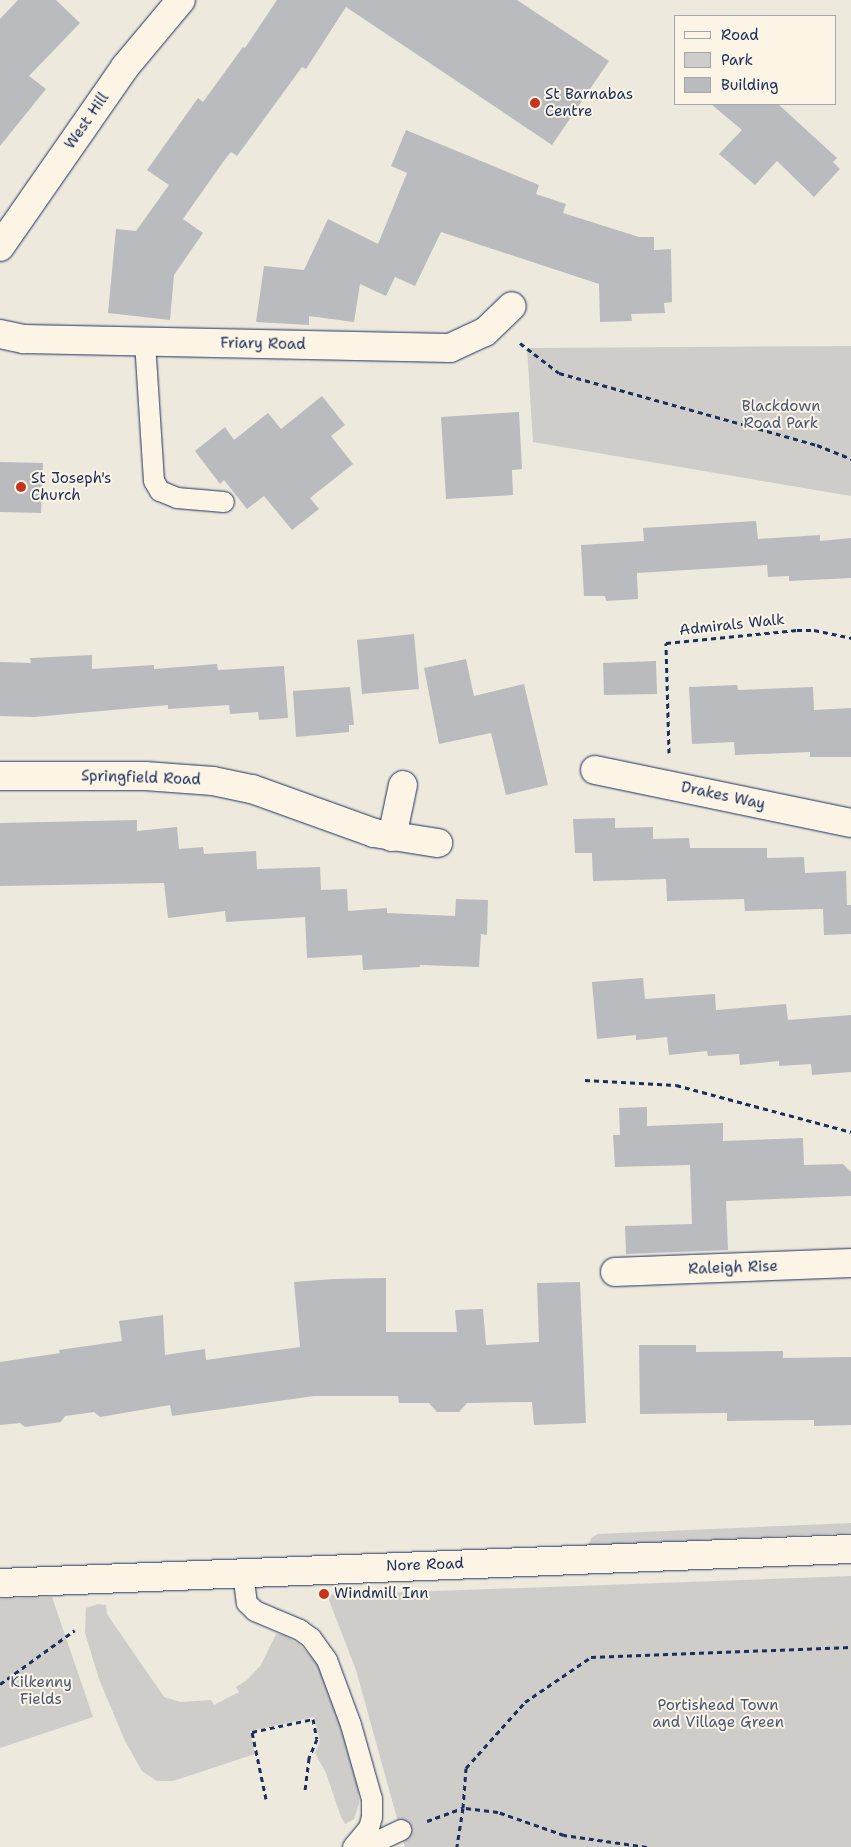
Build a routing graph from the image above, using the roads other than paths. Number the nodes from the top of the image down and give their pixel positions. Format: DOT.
graph roads {
  1 [pos="181,0"];
  2 [pos="0,247"];
  3 [pos="504,314"];
  4 [pos="0,334"];
  5 [pos="144,342"];
  6 [pos="224,502"];
  7 [pos="595,770"];
  8 [pos="0,776"];
  9 [pos="403,785"];
  10 [pos="851,823"];
  11 [pos="392,837"];
  12 [pos="438,843"];
  13 [pos="851,1263"];
  14 [pos="615,1272"];
  15 [pos="851,1549"];
  16 [pos="243,1572"];
  17 [pos="0,1583"];
  18 [pos="401,1830"];
  19 [pos="353,1847"];
  20 [pos="365,1847"];
  1 -- 2 [label="street, West Hill"];
  3 -- 5 [label="street, Friary Road"];
  4 -- 5 [label="street, Friary Road"];
  5 -- 6 [label="lane"];
  7 -- 10 [label="street, Drakes Way"];
  8 -- 11 [label="street, Springfield Road"];
  9 -- 11 [label="street"];
  11 -- 12 [label="street, Springfield Road"];
  13 -- 14 [label="street, Raleigh Rise"];
  15 -- 16 [label="street, Nore Road"];
  16 -- 17 [label="street, Nore Road"];
  16 -- 19 [label="lane"];
  18 -- 20 [label="lane"];
}
